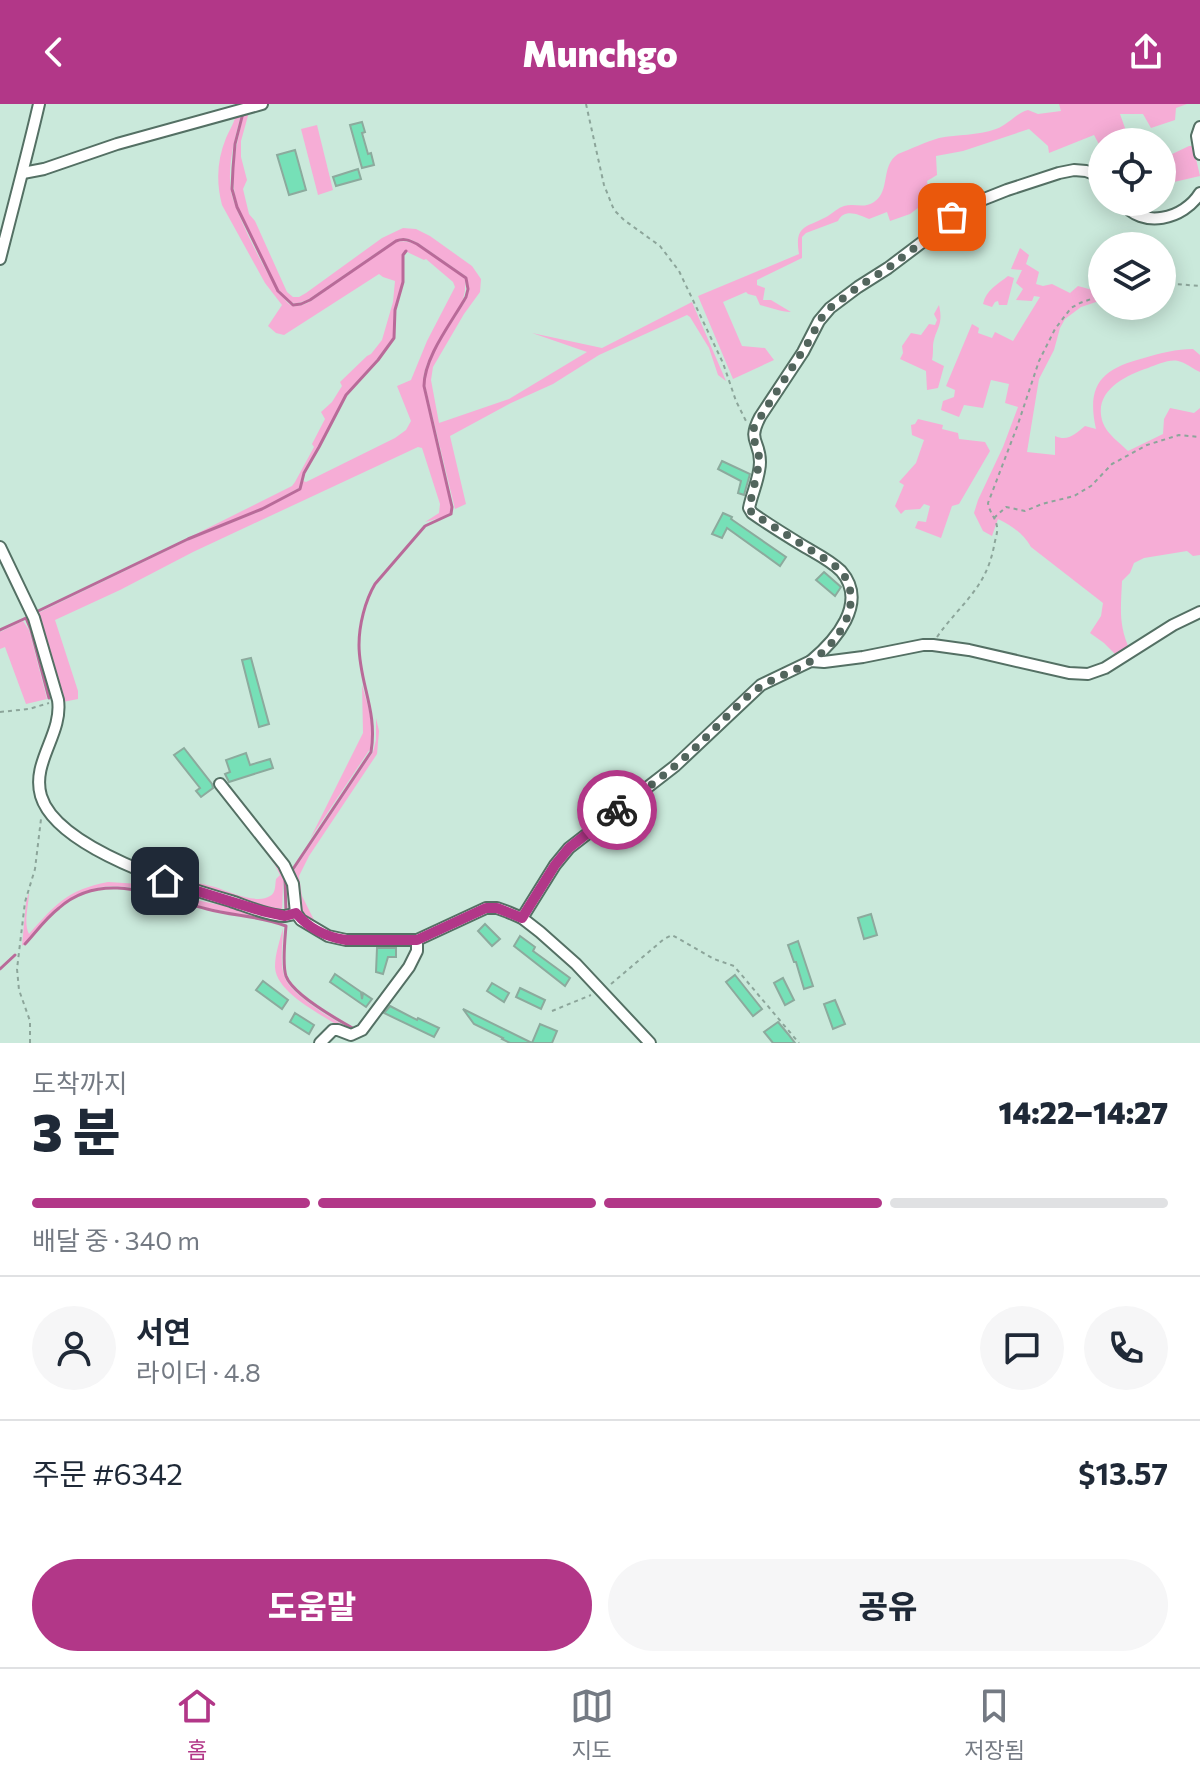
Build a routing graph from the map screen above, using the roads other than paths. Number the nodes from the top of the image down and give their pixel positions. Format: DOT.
graph roads {
  1 [pos="39,104"];
  2 [pos="262,104"];
  3 [pos="1200,127"];
  4 [pos="1200,154"];
  5 [pos="1088,172"];
  6 [pos="23,173"];
  7 [pos="1200,193"];
  8 [pos="1176,213"];
  9 [pos="1137,216"];
  10 [pos="1169,216"];
  11 [pos="0,259"];
  12 [pos="0,547"];
  13 [pos="1200,612"];
  14 [pos="811,661"];
  15 [pos="220,784"];
  16 [pos="296,913"];
  17 [pos="522,918"];
  18 [pos="417,940"];
  19 [pos="356,1039"];
  20 [pos="320,1043"];
  21 [pos="650,1043"];
  1 -- 6 [label="street"];
  2 -- 6 [label="street"];
  3 -- 4 [label="street"];
  5 -- 14 [label="street"];
  6 -- 11 [label="street"];
  7 -- 8 [label="street"];
  9 -- 10 [label="street"];
  12 -- 16 [label="street"];
  13 -- 14 [label="street"];
  14 -- 17 [label="street"];
  15 -- 16 [label="street"];
  16 -- 18 [label="street"];
  17 -- 18 [label="street"];
  17 -- 21 [label="street"];
  18 -- 19 [label="street"];
  19 -- 20 [label="street"];
}
